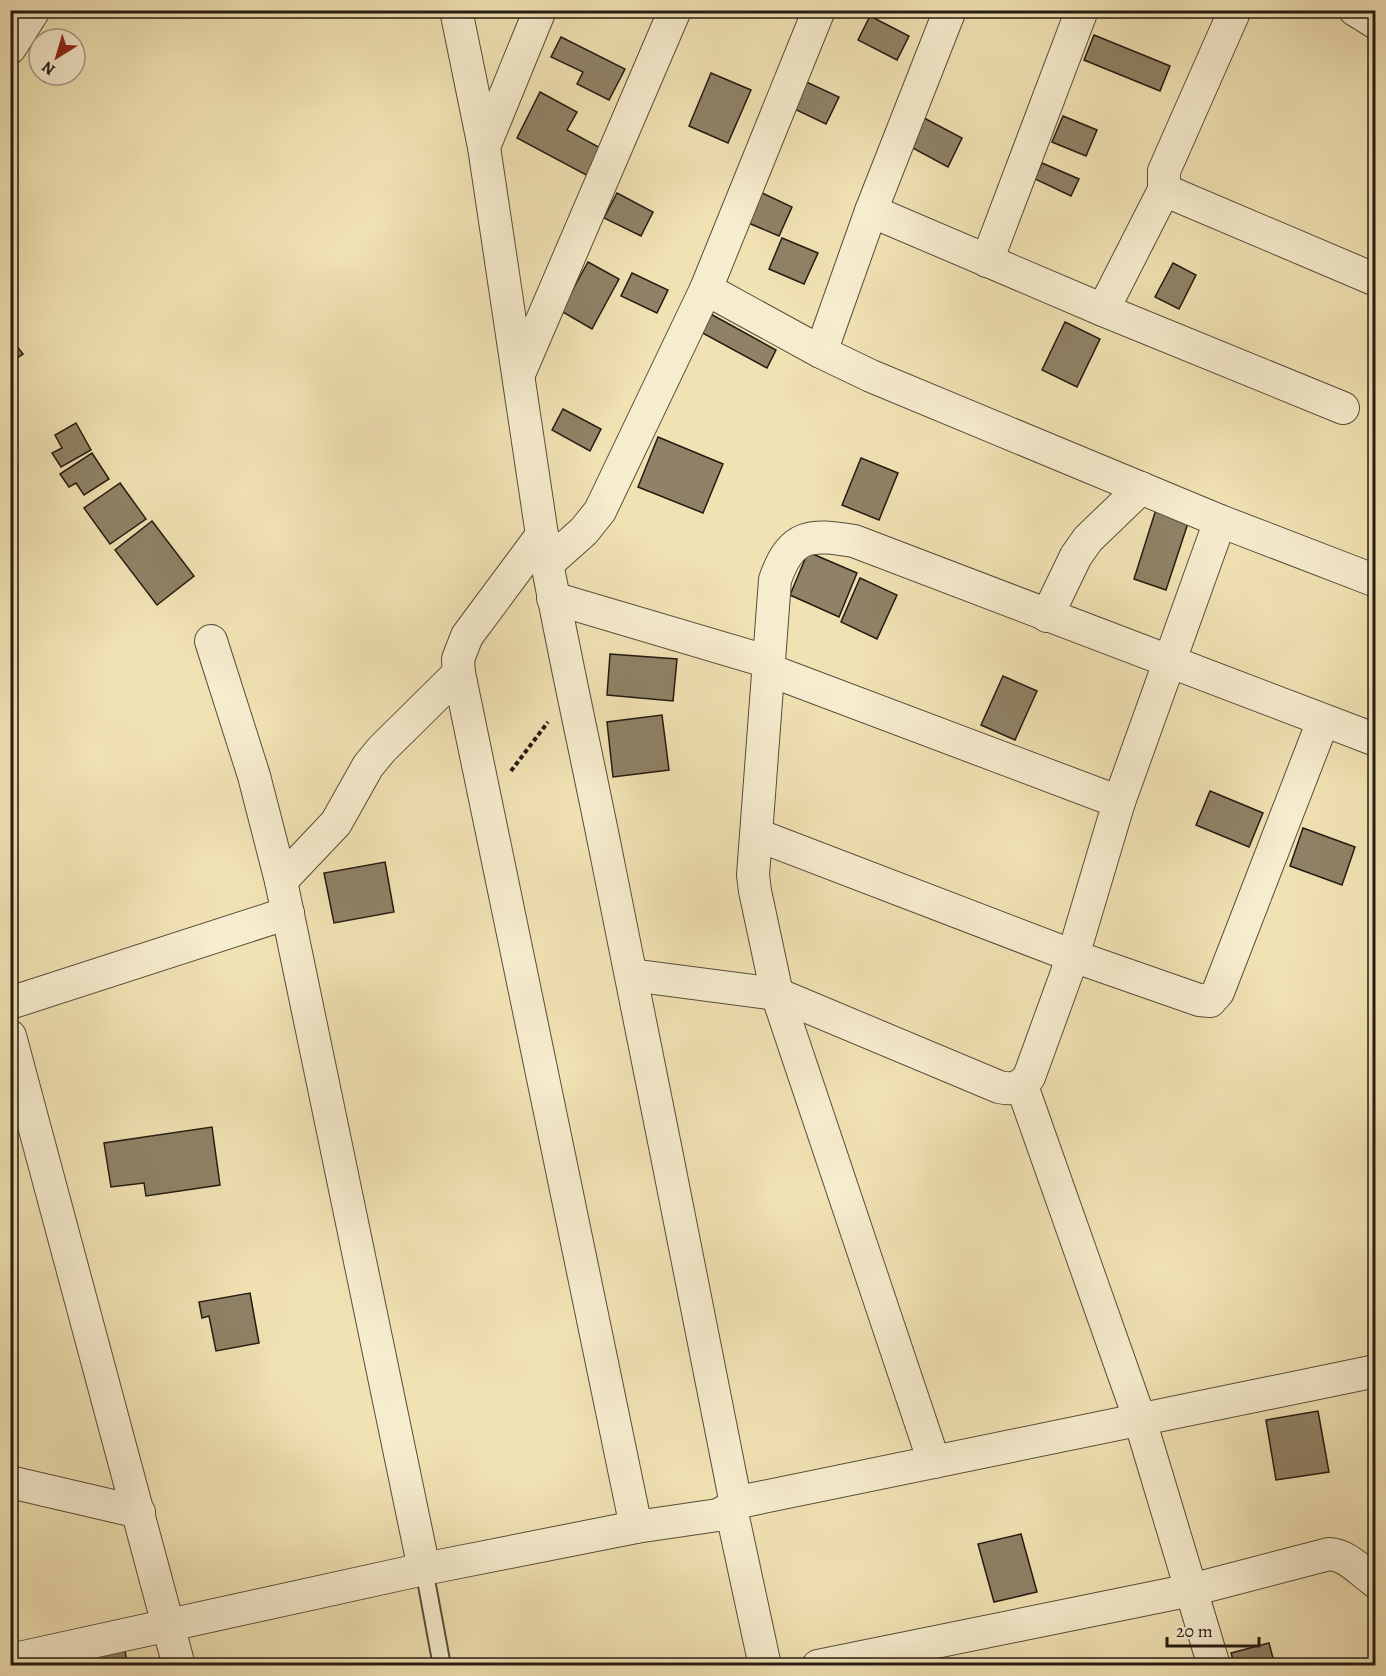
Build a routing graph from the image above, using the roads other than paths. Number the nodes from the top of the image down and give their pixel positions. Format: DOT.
graph roads {
  1 [pos="34,10"];
  2 [pos="456,10"];
  3 [pos="540,10"];
  4 [pos="675,10"];
  5 [pos="819,10"];
  6 [pos="950,10"];
  7 [pos="1082,10"];
  8 [pos="1235,10"];
  9 [pos="1355,10"];
  10 [pos="1376,23"];
  11 [pos="10,48"];
  12 [pos="484,147"];
  13 [pos="1164,190"];
  14 [pos="871,211"];
  15 [pos="987,261"];
  16 [pos="1376,280"];
  17 [pos="706,289"];
  18 [pos="1103,310"];
  19 [pos="821,352"];
  20 [pos="519,374"];
  21 [pos="1342,408"];
  22 [pos="1141,488"];
  23 [pos="1221,521"];
  24 [pos="544,550"];
  25 [pos="1376,581"];
  26 [pos="553,598"];
  27 [pos="1047,616"];
  28 [pos="211,641"];
  29 [pos="1168,662"];
  30 [pos="769,666"];
  31 [pos="459,673"];
  32 [pos="1323,721"];
  33 [pos="1376,740"];
  34 [pos="1119,802"];
  35 [pos="758,835"];
  36 [pos="281,881"];
  37 [pos="288,913"];
  38 [pos="1073,956"];
  39 [pos="631,975"];
  40 [pos="777,994"];
  41 [pos="10,1003"];
  42 [pos="10,1036"];
  43 [pos="1022,1086"];
  44 [pos="1376,1371"];
  45 [pos="1140,1420"];
  46 [pos="934,1462"];
  47 [pos="10,1482"];
  48 [pos="732,1506"];
  49 [pos="139,1512"];
  50 [pos="636,1527"];
  51 [pos="424,1569"];
  52 [pos="1376,1582"];
  53 [pos="1191,1590"];
  54 [pos="169,1625"];
  55 [pos="10,1660"];
  56 [pos="179,1665"];
  57 [pos="442,1665"];
  58 [pos="765,1665"];
  59 [pos="818,1665"];
  60 [pos="1214,1665"];
  1 -- 11 [label="street"];
  2 -- 12 [label="street"];
  3 -- 12 [label="street"];
  4 -- 20 [label="street"];
  5 -- 17 [label="street"];
  6 -- 14 [label="street"];
  7 -- 15 [label="street"];
  8 -- 13 [label="street"];
  9 -- 10 [label="street"];
  12 -- 20 [label="street"];
  13 -- 16 [label="street"];
  13 -- 18 [label="street"];
  14 -- 15 [label="street"];
  14 -- 19 [label="street"];
  15 -- 18 [label="street"];
  17 -- 19 [label="street"];
  17 -- 24 [label="street"];
  18 -- 21 [label="street"];
  19 -- 22 [label="street"];
  20 -- 24 [label="street"];
  22 -- 23 [label="street"];
  22 -- 27 [label="street"];
  23 -- 25 [label="street"];
  23 -- 29 [label="street"];
  24 -- 26 [label="street"];
  24 -- 31 [label="street"];
  26 -- 30 [label="street"];
  26 -- 39 [label="street"];
  27 -- 29 [label="street"];
  27 -- 30 [label="street"];
  28 -- 36 [label="street"];
  29 -- 32 [label="street"];
  29 -- 34 [label="street"];
  30 -- 34 [label="street"];
  30 -- 35 [label="street"];
  31 -- 36 [label="street"];
  31 -- 50 [label="street"];
  32 -- 33 [label="street"];
  32 -- 38 [label="street"];
  34 -- 38 [label="street"];
  35 -- 38 [label="street"];
  35 -- 40 [label="street"];
  36 -- 37 [label="street"];
  37 -- 41 [label="street"];
  37 -- 51 [label="street"];
  38 -- 43 [label="street"];
  39 -- 40 [label="street"];
  39 -- 48 [label="street"];
  40 -- 43 [label="street"];
  40 -- 46 [label="street"];
  42 -- 49 [label="street"];
  43 -- 45 [label="street"];
  44 -- 45 [label="street"];
  45 -- 46 [label="street"];
  45 -- 53 [label="street"];
  46 -- 48 [label="street"];
  47 -- 49 [label="street"];
  48 -- 50 [label="street"];
  48 -- 58 [label="street"];
  49 -- 54 [label="street"];
  50 -- 51 [label="street"];
  51 -- 54 [label="street"];
  51 -- 57 [label="lane"];
  52 -- 53 [label="street"];
  53 -- 59 [label="street"];
  53 -- 60 [label="street"];
  54 -- 55 [label="street"];
  54 -- 56 [label="street"];
}
